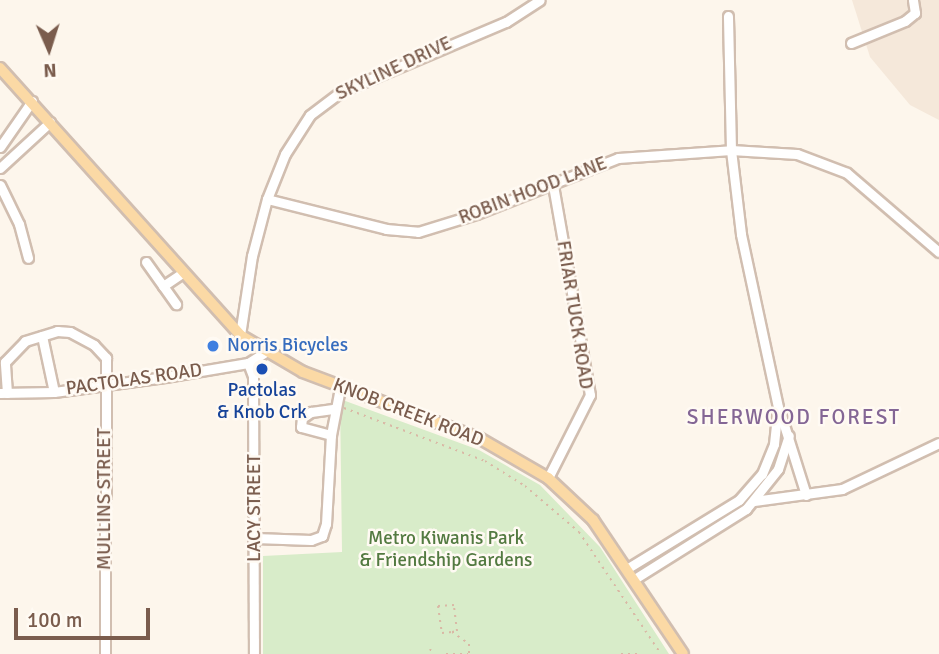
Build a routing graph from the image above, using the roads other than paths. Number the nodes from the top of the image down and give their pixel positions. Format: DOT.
graph roads {
  1 [pos="540,0"];
  2 [pos="913,0"];
  3 [pos="728,16"];
  4 [pos="851,43"];
  5 [pos="0,68"];
  6 [pos="32,101"];
  7 [pos="50,122"];
  8 [pos="0,147"];
  9 [pos="731,150"];
  10 [pos="0,168"];
  11 [pos="0,185"];
  12 [pos="553,185"];
  13 [pos="267,199"];
  14 [pos="939,252"];
  15 [pos="28,258"];
  16 [pos="146,262"];
  17 [pos="182,273"];
  18 [pos="163,286"];
  19 [pos="176,304"];
  20 [pos="240,335"];
  21 [pos="42,336"];
  22 [pos="264,353"];
  23 [pos="248,363"];
  24 [pos="105,385"];
  25 [pos="340,388"];
  26 [pos="54,392"];
  27 [pos="4,393"];
  28 [pos="334,407"];
  29 [pos="778,407"];
  30 [pos="331,435"];
  31 [pos="789,436"];
  32 [pos="939,443"];
  33 [pos="768,460"];
  34 [pos="780,466"];
  35 [pos="798,476"];
  36 [pos="548,478"];
  37 [pos="806,495"];
  38 [pos="739,500"];
  39 [pos="754,501"];
  40 [pos="746,509"];
  41 [pos="256,538"];
  42 [pos="628,568"];
  43 [pos="636,578"];
  44 [pos="105,654"];
  45 [pos="254,654"];
  46 [pos="683,654"];
  1 -- 13 [label="street, SKYLINE DRIVE"];
  2 -- 4 [label="street"];
  3 -- 9 [label="street"];
  5 -- 6 [label="main road, KNOB CREEK ROAD"];
  6 -- 7 [label="main road, KNOB CREEK ROAD"];
  6 -- 8 [label="street"];
  7 -- 10 [label="street"];
  7 -- 17 [label="main road, KNOB CREEK ROAD"];
  9 -- 12 [label="street, ROBIN HOOD LANE"];
  9 -- 14 [label="street, ROBIN HOOD LANE"];
  9 -- 29 [label="street"];
  11 -- 15 [label="street"];
  12 -- 13 [label="street, ROBIN HOOD LANE"];
  12 -- 36 [label="street, FRIAR TUCK ROAD"];
  13 -- 20 [label="street, SKYLINE DRIVE"];
  16 -- 18 [label="street"];
  17 -- 18 [label="street"];
  17 -- 20 [label="main road, KNOB CREEK ROAD"];
  18 -- 19 [label="street"];
  20 -- 22 [label="main road, KNOB CREEK ROAD"];
  21 -- 24 [label="street, MULLINS STREET"];
  21 -- 26 [label="street"];
  21 -- 27 [label="street"];
  22 -- 23 [label="street, PACTOLAS ROAD"];
  22 -- 25 [label="main road, KNOB CREEK ROAD"];
  23 -- 24 [label="street, PACTOLAS ROAD"];
  23 -- 41 [label="street, LACY STREET"];
  24 -- 26 [label="street, PACTOLAS ROAD"];
  24 -- 44 [label="street, MULLINS STREET"];
  25 -- 28 [label="street"];
  25 -- 36 [label="main road, KNOB CREEK ROAD"];
  26 -- 27 [label="street, PACTOLAS ROAD"];
  28 -- 30 [label="street"];
  28 -- 30 [label="street"];
  29 -- 31 [label="street"];
  29 -- 33 [label="street"];
  30 -- 41 [label="street"];
  31 -- 34 [label="street"];
  31 -- 35 [label="street"];
  32 -- 37 [label="street"];
  33 -- 34 [label="street"];
  33 -- 38 [label="street"];
  34 -- 35 [label="street"];
  34 -- 39 [label="street"];
  35 -- 37 [label="street"];
  36 -- 42 [label="main road, KNOB CREEK ROAD"];
  37 -- 39 [label="street"];
  38 -- 40 [label="street"];
  38 -- 42 [label="street"];
  39 -- 40 [label="street"];
  40 -- 43 [label="street"];
  41 -- 45 [label="street, LACY STREET"];
  42 -- 43 [label="main road, KNOB CREEK ROAD"];
  43 -- 46 [label="main road, KNOB CREEK ROAD"];
}
